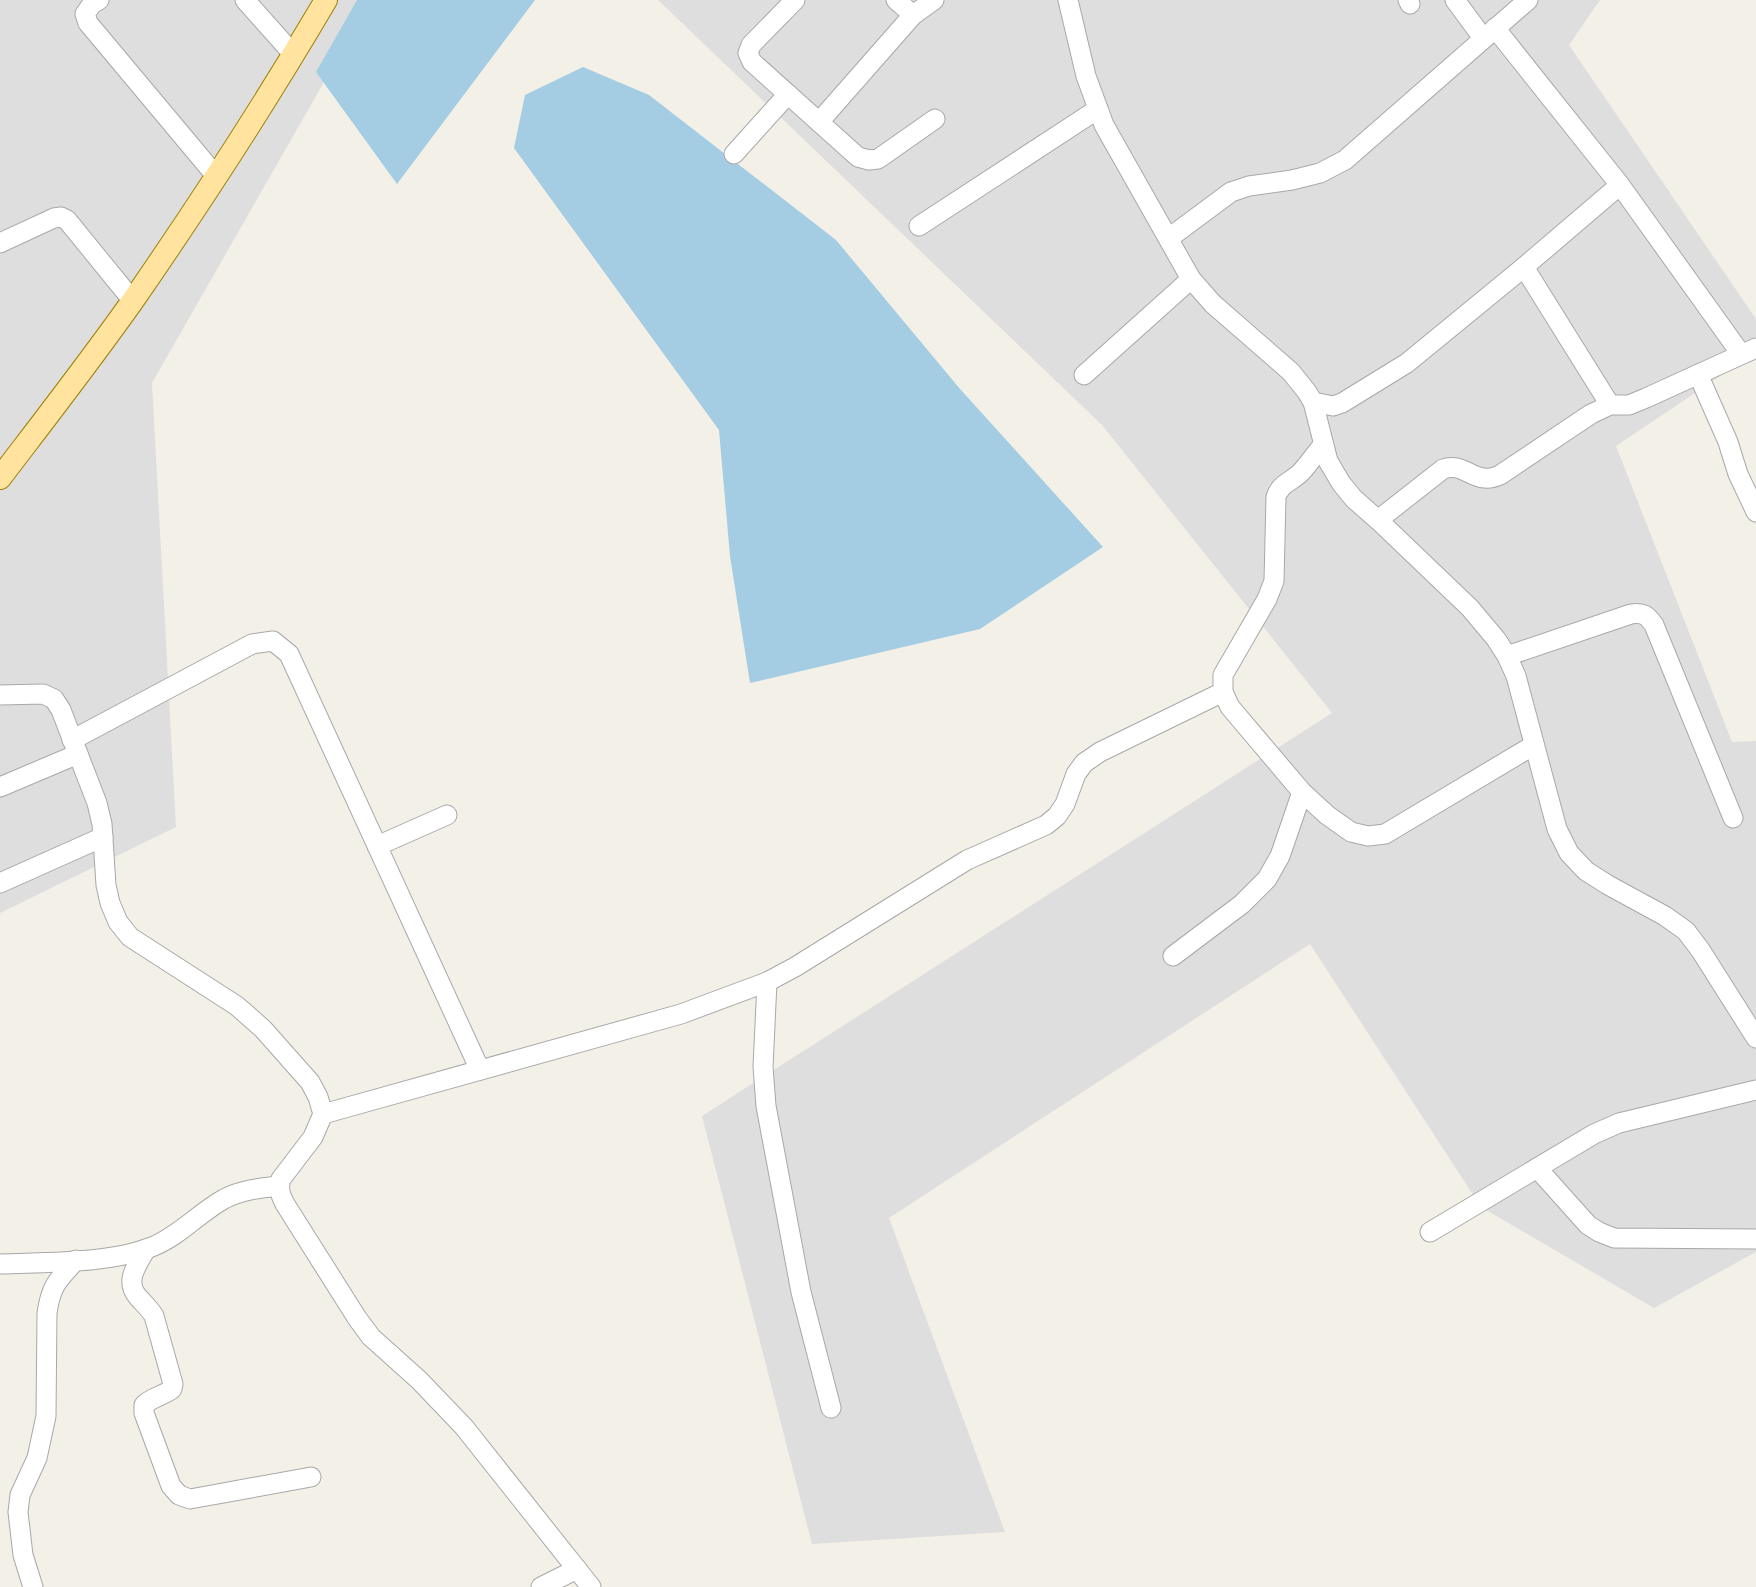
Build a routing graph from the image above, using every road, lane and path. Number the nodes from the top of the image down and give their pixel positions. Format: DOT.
graph roads {
  1 [pos="245,0"];
  2 [pos="326,0"];
  3 [pos="795,0"];
  4 [pos="896,0"];
  5 [pos="934,0"];
  6 [pos="1068,0"];
  7 [pos="1454,0"];
  8 [pos="1528,0"];
  9 [pos="94,1"];
  10 [pos="913,15"];
  11 [pos="1489,33"];
  12 [pos="294,55"];
  13 [pos="788,94"];
  14 [pos="1098,109"];
  15 [pos="935,119"];
  16 [pos="819,122"];
  17 [pos="734,154"];
  18 [pos="216,176"];
  19 [pos="1620,185"];
  20 [pos="919,226"];
  21 [pos="1169,238"];
  22 [pos="0,244"];
  23 [pos="1524,267"];
  24 [pos="1191,279"];
  25 [pos="133,301"];
  26 [pos="1748,351"];
  27 [pos="1698,374"];
  28 [pos="1084,375"];
  29 [pos="1313,402"];
  30 [pos="1610,405"];
  31 [pos="1322,445"];
  32 [pos="0,478"];
  33 [pos="1756,512"];
  34 [pos="1378,520"];
  35 [pos="1507,656"];
  36 [pos="1223,692"];
  37 [pos="0,695"];
  38 [pos="1534,745"];
  39 [pos="75,747"];
  40 [pos="0,787"];
  41 [pos="1302,792"];
  42 [pos="448,815"];
  43 [pos="1733,818"];
  44 [pos="103,837"];
  45 [pos="377,846"];
  46 [pos="0,883"];
  47 [pos="1173,956"];
  48 [pos="767,982"];
  49 [pos="1756,1038"];
  50 [pos="480,1070"];
  51 [pos="1756,1090"];
  52 [pos="323,1114"];
  53 [pos="1537,1168"];
  54 [pos="279,1186"];
  55 [pos="1430,1232"];
  56 [pos="1756,1239"];
  57 [pos="146,1249"];
  58 [pos="76,1260"];
  59 [pos="0,1264"];
  60 [pos="831,1408"];
  61 [pos="310,1477"];
  62 [pos="577,1569"];
  63 [pos="33,1587"];
  64 [pos="540,1587"];
  65 [pos="591,1587"];
  1 -- 12 [label="street"];
  2 -- 12 [label="main road"];
  3 -- 13 [label="street"];
  4 -- 10 [label="street"];
  5 -- 10 [label="street"];
  6 -- 14 [label="street"];
  7 -- 11 [label="street"];
  8 -- 11 [label="street"];
  9 -- 18 [label="street"];
  10 -- 16 [label="street"];
  11 -- 19 [label="street"];
  11 -- 21 [label="street"];
  12 -- 18 [label="main road"];
  13 -- 16 [label="street"];
  13 -- 17 [label="street"];
  14 -- 20 [label="street"];
  14 -- 21 [label="street"];
  15 -- 16 [label="street"];
  18 -- 25 [label="main road"];
  19 -- 23 [label="street"];
  19 -- 26 [label="street"];
  21 -- 24 [label="street"];
  22 -- 25 [label="street"];
  23 -- 29 [label="street"];
  23 -- 30 [label="street"];
  24 -- 28 [label="street"];
  24 -- 29 [label="street"];
  25 -- 32 [label="main road"];
  26 -- 27 [label="street"];
  27 -- 30 [label="street"];
  27 -- 33 [label="street"];
  29 -- 31 [label="street"];
  30 -- 34 [label="street"];
  31 -- 34 [label="street"];
  31 -- 36 [label="street"];
  34 -- 35 [label="street"];
  35 -- 38 [label="street"];
  35 -- 43 [label="street"];
  36 -- 41 [label="street"];
  36 -- 48 [label="street"];
  37 -- 39 [label="street"];
  38 -- 41 [label="street"];
  38 -- 49 [label="street"];
  39 -- 40 [label="street"];
  39 -- 44 [label="street"];
  39 -- 45 [label="street"];
  41 -- 47 [label="street"];
  42 -- 45 [label="street"];
  44 -- 46 [label="street"];
  44 -- 52 [label="street"];
  45 -- 50 [label="street"];
  48 -- 50 [label="street"];
  48 -- 60 [label="street"];
  50 -- 52 [label="street"];
  51 -- 53 [label="street"];
  52 -- 54 [label="street"];
  53 -- 55 [label="street"];
  53 -- 56 [label="street"];
  54 -- 57 [label="street"];
  54 -- 62 [label="street"];
  57 -- 58 [label="street"];
  57 -- 61 [label="street"];
  58 -- 59 [label="street"];
  58 -- 63 [label="street"];
  62 -- 64 [label="street"];
  62 -- 65 [label="street"];
}
